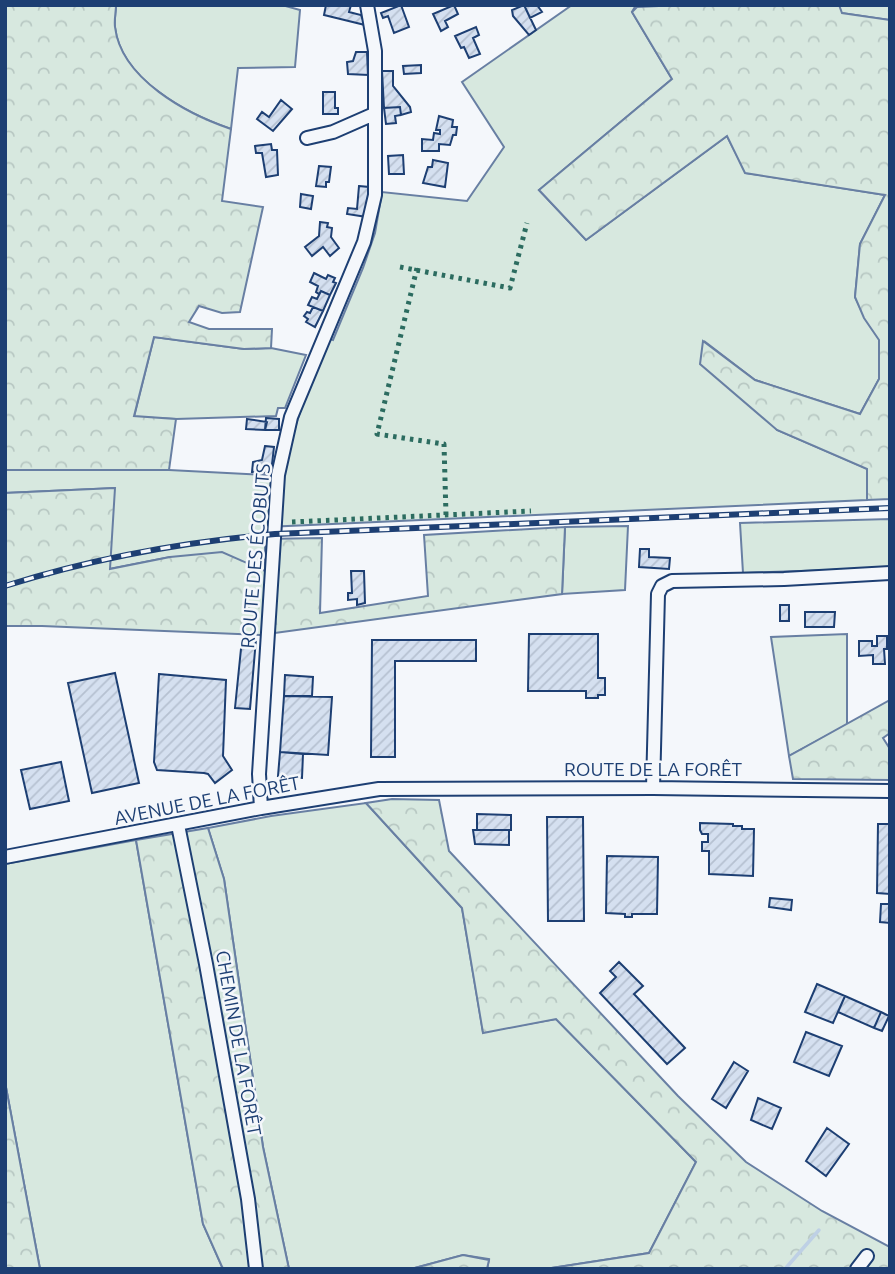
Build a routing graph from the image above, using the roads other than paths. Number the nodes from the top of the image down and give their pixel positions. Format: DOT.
graph roads {
  1 [pos="366,5"];
  2 [pos="374,114"];
  3 [pos="307,138"];
  4 [pos="890,573"];
  5 [pos="416,787"];
  6 [pos="653,788"];
  7 [pos="890,791"];
  8 [pos="261,808"];
  9 [pos="178,825"];
  10 [pos="5,857"];
  11 [pos="867,1256"];
  12 [pos="256,1269"];
  13 [pos="857,1269"];
  1 -- 2 [label="street, ROUTE DES ÉCOBUTS"];
  2 -- 3 [label="street"];
  2 -- 8 [label="street, ROUTE DES ÉCOBUTS"];
  4 -- 6 [label="street"];
  5 -- 6 [label="street, ROUTE DE LA FORÊT"];
  5 -- 8 [label="street, AVENUE DE LA FORÊT"];
  6 -- 7 [label="street, ROUTE DE LA FORÊT"];
  8 -- 9 [label="street, AVENUE DE LA FORÊT"];
  9 -- 10 [label="street, AVENUE DE LA FORÊT"];
  9 -- 12 [label="street, CHEMIN DE LA FORÊT"];
  11 -- 13 [label="street"];
}
